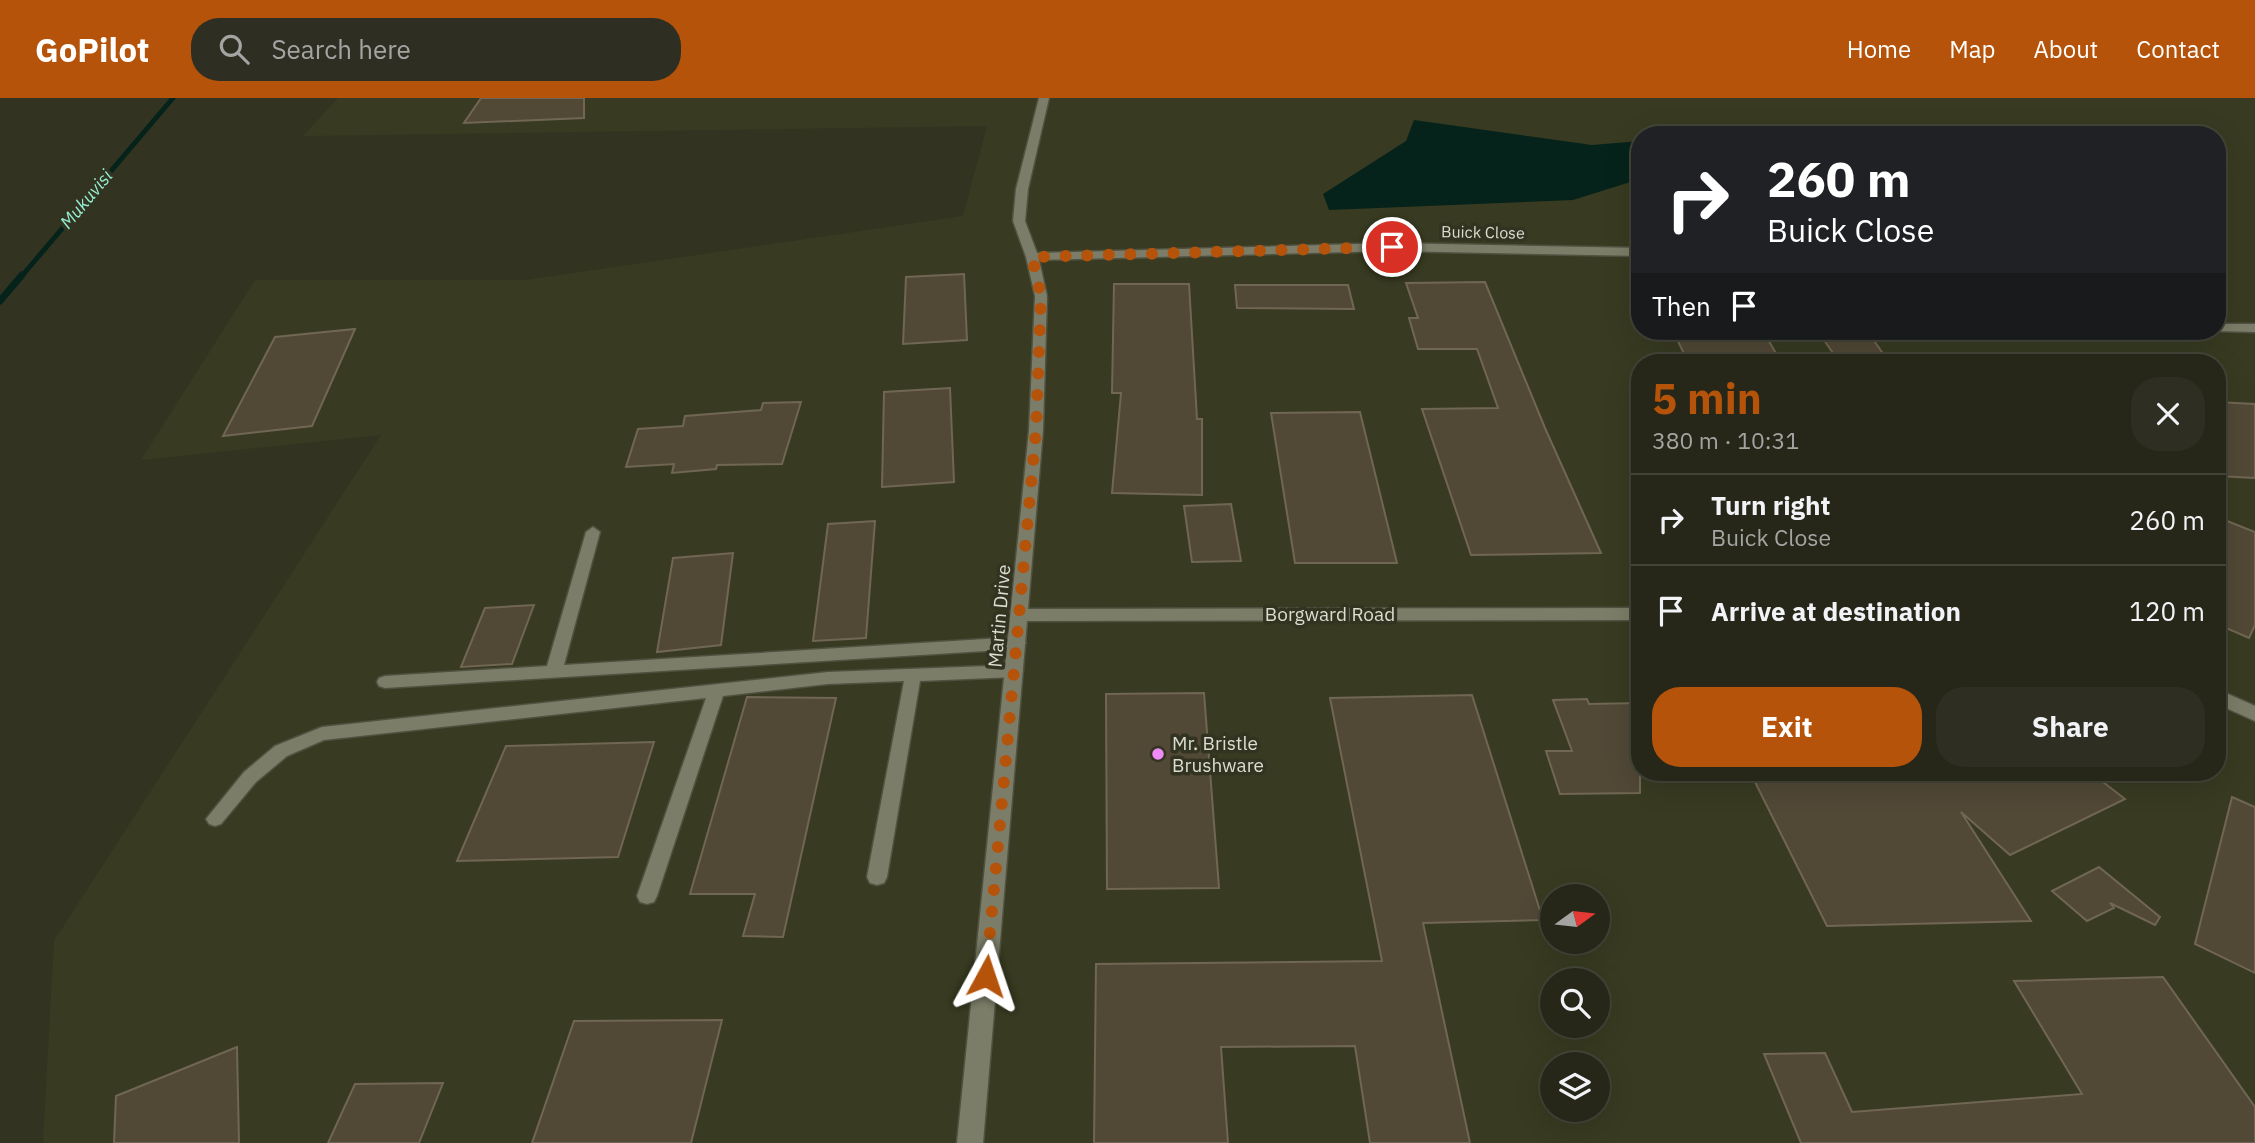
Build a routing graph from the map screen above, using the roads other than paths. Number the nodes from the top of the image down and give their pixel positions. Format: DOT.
graph roads {
  1 [pos="1044,98"];
  2 [pos="1631,253"];
  3 [pos="1032,257"];
  4 [pos="2226,328"];
  5 [pos="2255,328"];
  6 [pos="593,532"];
  7 [pos="1631,614"];
  8 [pos="1020,615"];
  9 [pos="1018,643"];
  10 [pos="1015,671"];
  11 [pos="554,672"];
  12 [pos="913,675"];
  13 [pos="385,682"];
  14 [pos="717,689"];
  15 [pos="2226,700"];
  16 [pos="2255,714"];
  17 [pos="215,819"];
  18 [pos="877,877"];
  19 [pos="647,896"];
  20 [pos="971,1143"];
  1 -- 3 [label="street, Martin Drive"];
  2 -- 3 [label="street, Buick Close"];
  3 -- 8 [label="street, Martin Drive"];
  4 -- 5 [label="street"];
  6 -- 11 [label="lane"];
  7 -- 8 [label="street, Borgward Road"];
  8 -- 9 [label="street, Martin Drive"];
  9 -- 10 [label="street, Martin Drive"];
  9 -- 11 [label="lane"];
  10 -- 12 [label="lane"];
  10 -- 20 [label="street, Martin Drive"];
  11 -- 13 [label="lane"];
  12 -- 14 [label="lane"];
  12 -- 18 [label="lane"];
  14 -- 17 [label="lane"];
  14 -- 19 [label="lane"];
  15 -- 16 [label="street"];
}
